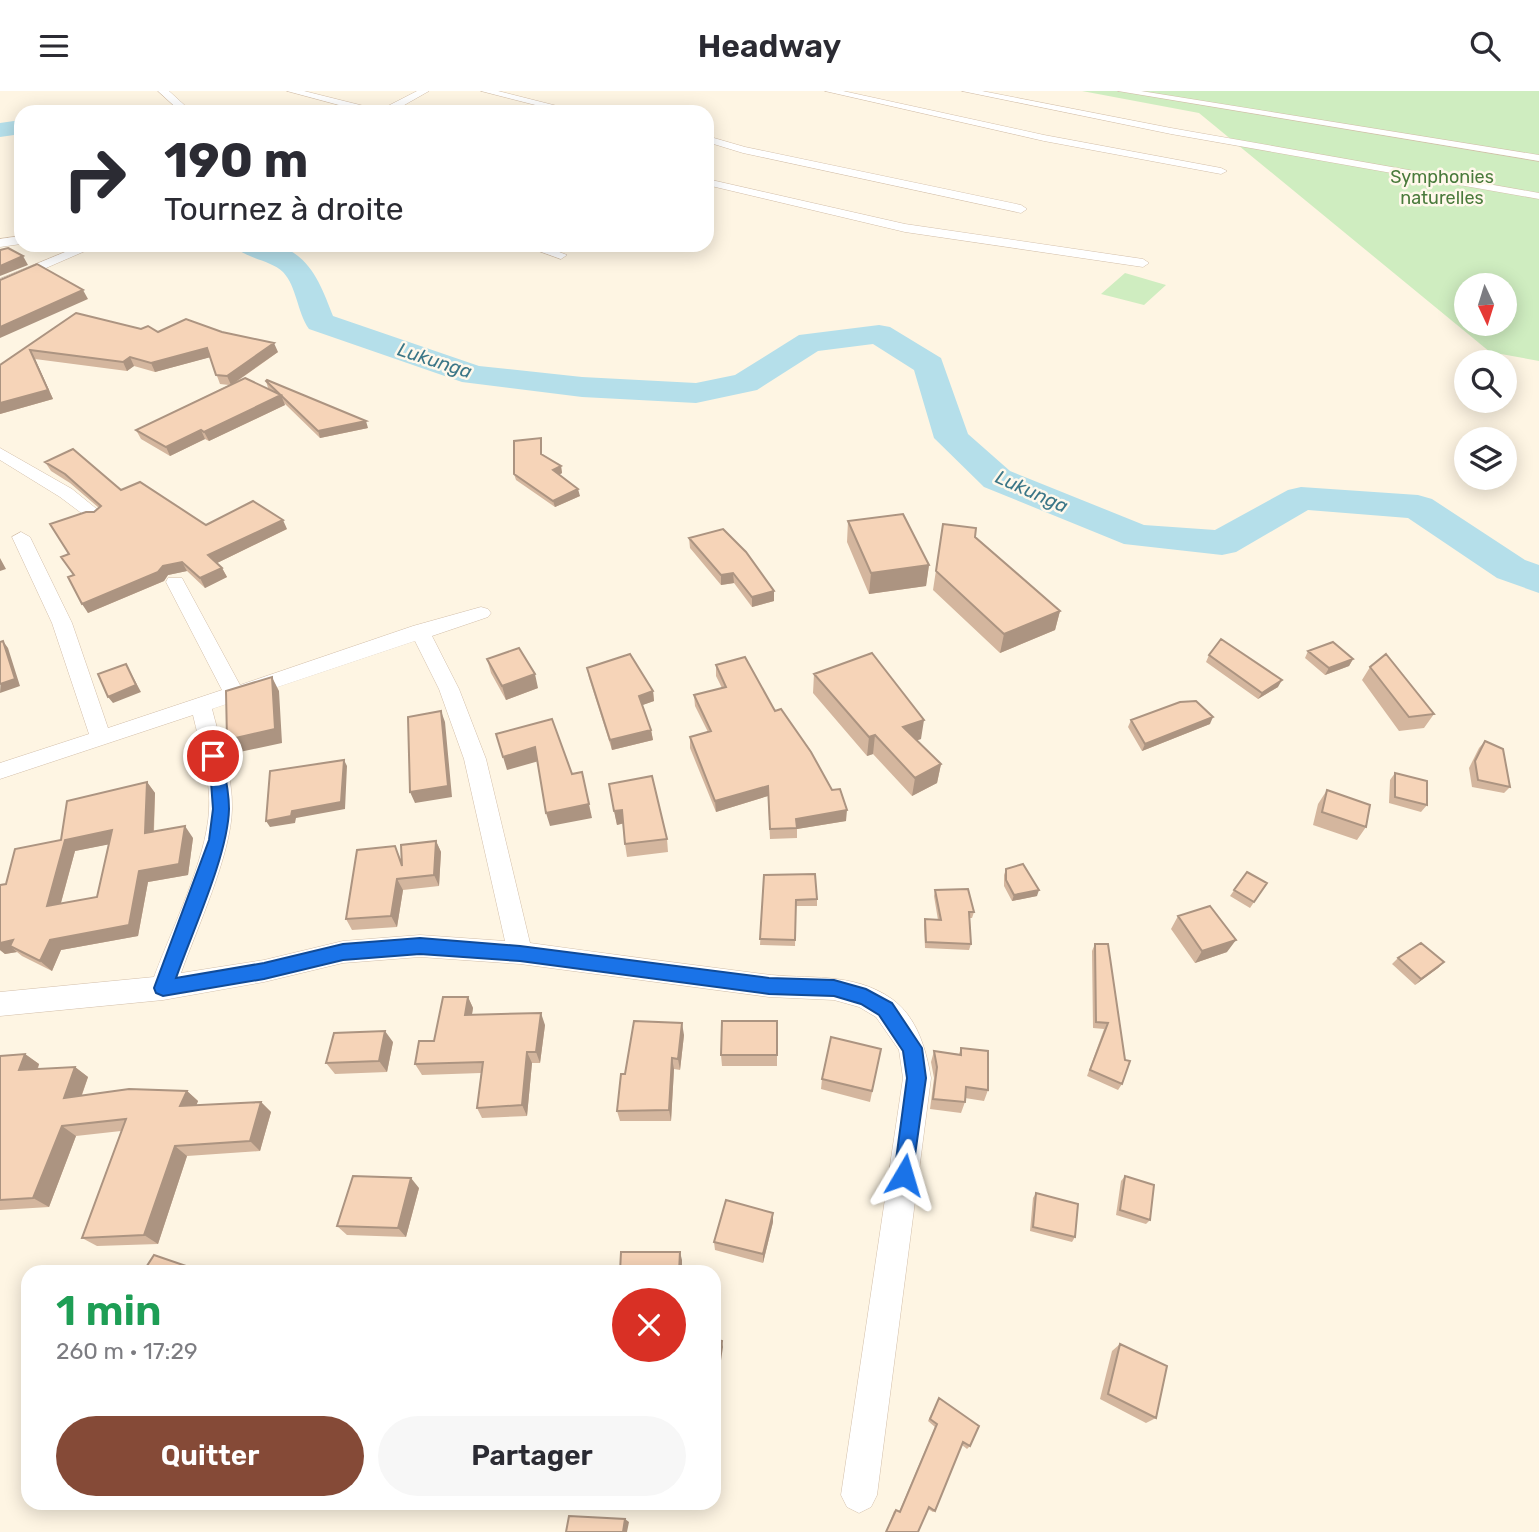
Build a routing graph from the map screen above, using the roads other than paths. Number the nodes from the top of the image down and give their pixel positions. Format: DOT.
graph roads {
  1 [pos="163,91"];
  2 [pos="292,91"];
  3 [pos="425,91"];
  4 [pos="486,91"];
  5 [pos="830,91"];
  6 [pos="967,91"];
  7 [pos="1122,91"];
  8 [pos="179,105"];
  9 [pos="349,105"];
  10 [pos="398,105"];
  11 [pos="546,105"];
  12 [pos="714,141"];
  13 [pos="1469,147"];
  14 [pos="1539,151"];
  15 [pos="1539,158"];
  16 [pos="1221,171"];
  17 [pos="714,184"];
  18 [pos="1539,196"];
  19 [pos="1021,209"];
  20 [pos="76,252"];
  21 [pos="551,252"];
  22 [pos="561,255"];
  23 [pos="1143,263"];
  24 [pos="0,284"];
  25 [pos="0,453"];
  26 [pos="94,514"];
  27 [pos="21,537"];
  28 [pos="175,582"];
  29 [pos="481,613"];
  30 [pos="420,631"];
  31 [pos="234,694"];
  32 [pos="201,705"];
  33 [pos="101,738"];
  34 [pos="0,771"];
  35 [pos="520,953"];
  36 [pos="163,988"];
  37 [pos="0,1004"];
  38 [pos="859,1495"];
  1 -- 8 [label="street"];
  2 -- 9 [label="street"];
  3 -- 10 [label="street"];
  4 -- 11 [label="street"];
  5 -- 16 [label="street"];
  6 -- 18 [label="street"];
  7 -- 13 [label="street"];
  12 -- 19 [label="street"];
  13 -- 14 [label="street"];
  13 -- 15 [label="street"];
  17 -- 23 [label="street"];
  20 -- 24 [label="street"];
  21 -- 22 [label="street"];
  25 -- 26 [label="street"];
  27 -- 33 [label="street"];
  28 -- 31 [label="street"];
  29 -- 30 [label="street"];
  30 -- 31 [label="street"];
  30 -- 35 [label="street"];
  31 -- 32 [label="street"];
  32 -- 33 [label="street"];
  32 -- 36 [label="street"];
  33 -- 34 [label="street"];
  35 -- 36 [label="street"];
  35 -- 38 [label="street"];
  36 -- 37 [label="street"];
}
